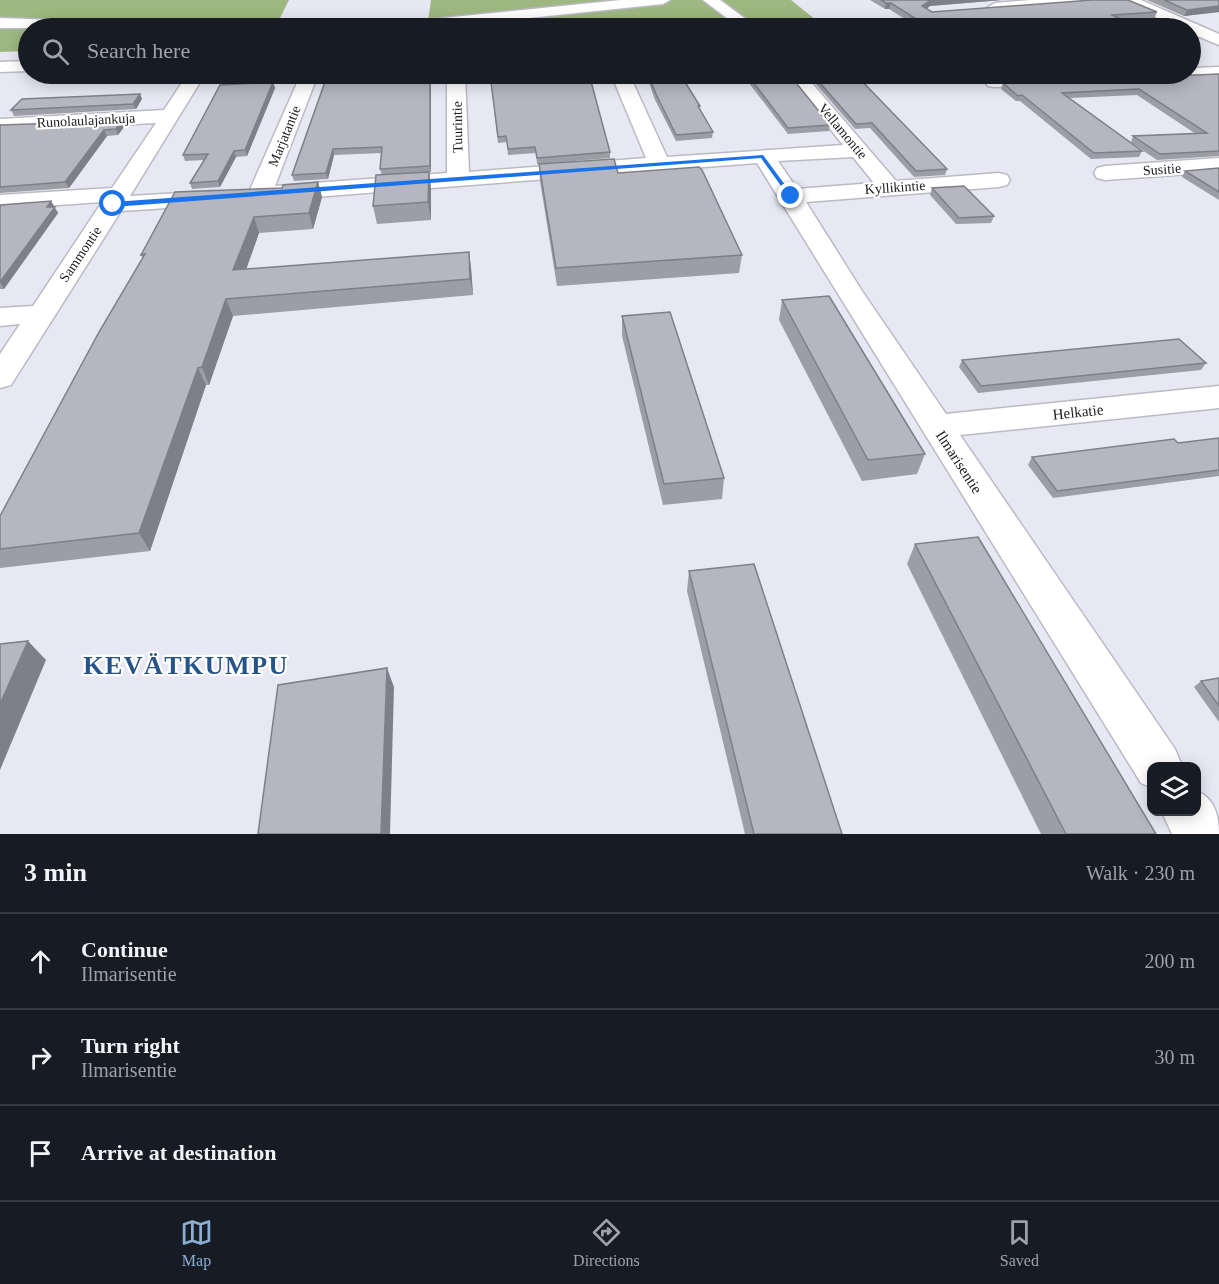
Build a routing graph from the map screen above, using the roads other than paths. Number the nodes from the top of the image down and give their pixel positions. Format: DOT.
graph roads {
  1 [pos="542,0"];
  2 [pos="663,0"];
  3 [pos="710,0"];
  4 [pos="1089,0"];
  5 [pos="1129,0"];
  6 [pos="598,7"];
  7 [pos="976,9"];
  8 [pos="21,10"];
  9 [pos="555,12"];
  10 [pos="495,18"];
  11 [pos="609,18"];
  12 [pos="736,18"];
  13 [pos="1170,18"];
  14 [pos="0,21"];
  15 [pos="18,22"];
  16 [pos="1201,32"];
  17 [pos="1219,40"];
  18 [pos="18,66"];
  19 [pos="0,67"];
  20 [pos="1219,72"];
  21 [pos="1201,73"];
  22 [pos="190,84"];
  23 [pos="305,84"];
  24 [pos="456,84"];
  25 [pos="624,84"];
  26 [pos="803,84"];
  27 [pos="170,116"];
  28 [pos="3,124"];
  29 [pos="859,150"];
  30 [pos="763,156"];
  31 [pos="660,165"];
  32 [pos="1219,165"];
  33 [pos="1105,173"];
  34 [pos="458,180"];
  35 [pos="999,180"];
  36 [pos="890,188"];
  37 [pos="260,194"];
  38 [pos="791,196"];
  39 [pos="116,199"];
  40 [pos="0,202"];
  41 [pos="40,314"];
  42 [pos="0,317"];
  43 [pos="0,378"];
  44 [pos="1219,397"];
  45 [pos="936,426"];
  46 [pos="1155,762"];
  47 [pos="1190,816"];
  48 [pos="1202,834"];
  1 -- 9 [label="street"];
  2 -- 6 [label="street"];
  3 -- 12 [label="street"];
  4 -- 7 [label="street"];
  5 -- 13 [label="street"];
  6 -- 9 [label="street"];
  6 -- 11 [label="street"];
  8 -- 14 [label="street"];
  9 -- 10 [label="street"];
  14 -- 15 [label="street"];
  16 -- 17 [label="street"];
  18 -- 19 [label="street"];
  20 -- 21 [label="street"];
  22 -- 27 [label="street, Sammontie"];
  23 -- 37 [label="street, Marjatantie"];
  24 -- 34 [label="street, Tuurintie"];
  25 -- 31 [label="street"];
  26 -- 29 [label="street, Vellamontie"];
  27 -- 28 [label="street, Runolaulajankuja"];
  27 -- 39 [label="street, Sammontie"];
  29 -- 30 [label="street"];
  29 -- 36 [label="street, Vellamontie"];
  30 -- 31 [label="street"];
  30 -- 38 [label="street, Ilmarisentie"];
  31 -- 34 [label="street"];
  32 -- 33 [label="street, Susitie"];
  34 -- 37 [label="street"];
  35 -- 36 [label="street, Kyllikintie"];
  36 -- 38 [label="street, Kyllikintie"];
  37 -- 39 [label="street"];
  38 -- 45 [label="street, Ilmarisentie"];
  39 -- 40 [label="street"];
  39 -- 41 [label="street, Sammontie"];
  41 -- 42 [label="street"];
  41 -- 43 [label="street, Sammontie"];
  44 -- 45 [label="street, Helkatie"];
  45 -- 46 [label="street, Ilmarisentie"];
  47 -- 48 [label="street"];
}
